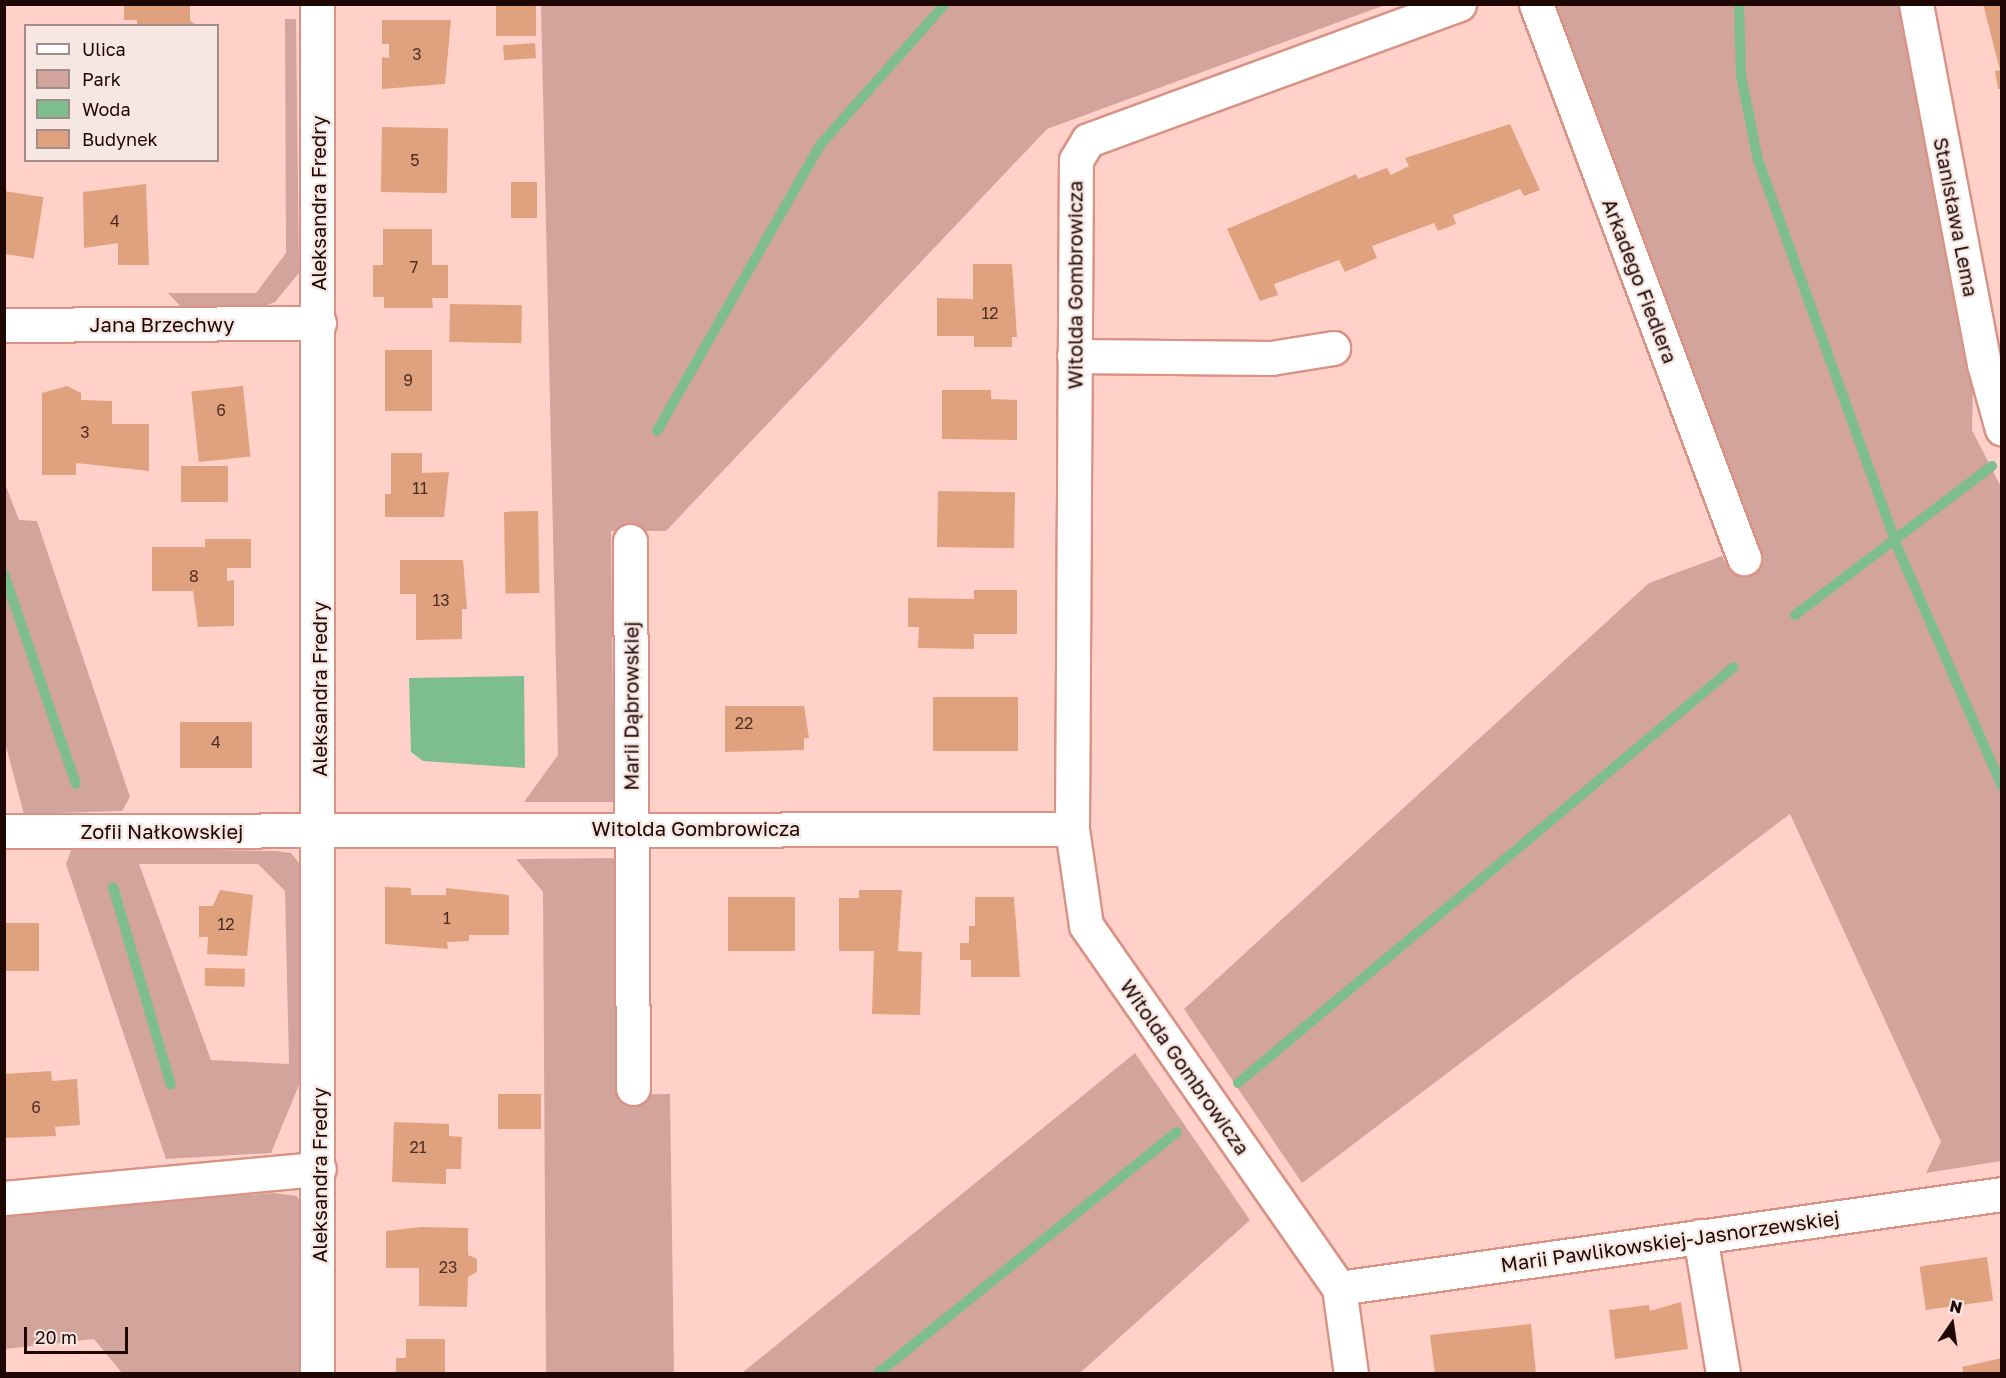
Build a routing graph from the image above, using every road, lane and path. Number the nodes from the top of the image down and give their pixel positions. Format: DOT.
graph roads {
  1 [pos="317,4"];
  2 [pos="1459,4"];
  3 [pos="1536,4"];
  4 [pos="1916,4"];
  5 [pos="319,323"];
  6 [pos="4,325"];
  7 [pos="1333,348"];
  8 [pos="1074,356"];
  9 [pos="2001,429"];
  10 [pos="630,541"];
  11 [pos="1744,558"];
  12 [pos="632,828"];
  13 [pos="1072,829"];
  14 [pos="4,831"];
  15 [pos="320,832"];
  16 [pos="633,1088"];
  17 [pos="320,1169"];
  18 [pos="4,1198"];
  19 [pos="1999,1200"];
  20 [pos="1700,1236"];
  21 [pos="1339,1288"];
  22 [pos="317,1374"];
  23 [pos="1351,1374"];
  24 [pos="1724,1374"];
  1 -- 5 [label="street, Aleksandra Fredry"];
  2 -- 8 [label="street, Witolda Gombrowicza"];
  3 -- 11 [label="street, Arkadego Fiedlera"];
  4 -- 9 [label="street, Stanisława Lema"];
  5 -- 6 [label="street, Jana Brzechwy"];
  5 -- 15 [label="street, Aleksandra Fredry"];
  7 -- 8 [label="street"];
  8 -- 13 [label="street, Witolda Gombrowicza"];
  10 -- 12 [label="street, Marii Dąbrowskiej"];
  12 -- 13 [label="street, Witolda Gombrowicza"];
  12 -- 15 [label="street, Witolda Gombrowicza"];
  12 -- 16 [label="street, Marii Dąbrowskiej"];
  13 -- 21 [label="street, Witolda Gombrowicza"];
  14 -- 15 [label="street, Zofii Nałkowskiej"];
  15 -- 17 [label="street, Aleksandra Fredry"];
  17 -- 18 [label="street"];
  17 -- 22 [label="street, Aleksandra Fredry"];
  19 -- 20 [label="street, Marii Pawlikowskiej-Jasnorzewskiej"];
  20 -- 21 [label="street, Marii Pawlikowskiej-Jasnorzewskiej"];
  20 -- 24 [label="street"];
  21 -- 23 [label="street"];
}
